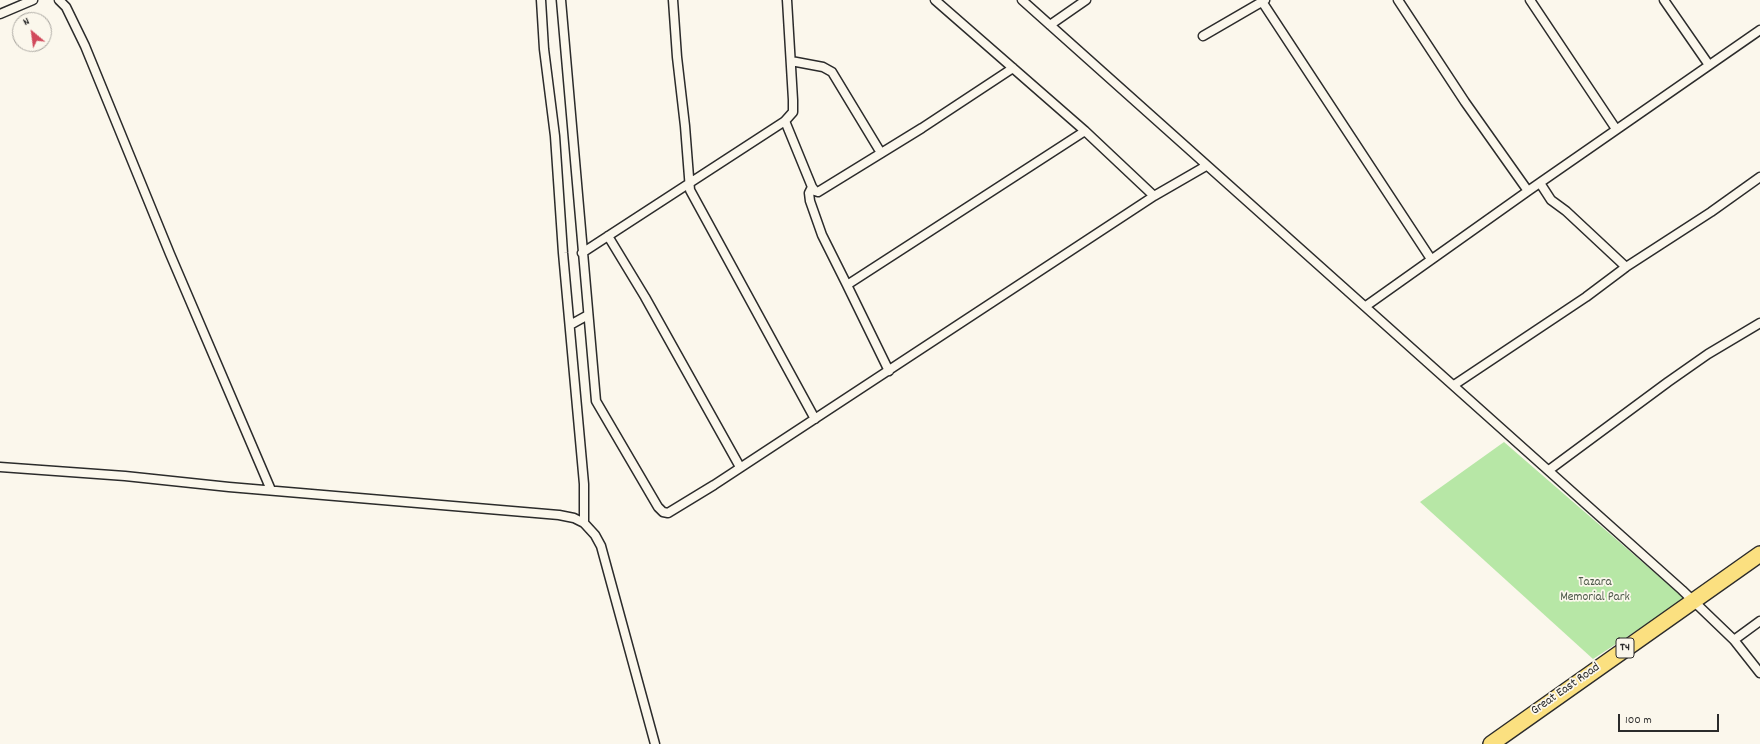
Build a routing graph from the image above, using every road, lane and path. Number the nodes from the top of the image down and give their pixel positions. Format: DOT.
graph roads {
  1 [pos="33,0"];
  2 [pos="59,0"];
  3 [pos="541,0"];
  4 [pos="561,0"];
  5 [pos="673,0"];
  6 [pos="787,0"];
  7 [pos="935,0"];
  8 [pos="1022,0"];
  9 [pos="1086,0"];
  10 [pos="1398,0"];
  11 [pos="1530,0"];
  12 [pos="1664,0"];
  13 [pos="1263,1"];
  14 [pos="0,14"];
  15 [pos="1050,25"];
  16 [pos="1760,30"];
  17 [pos="1204,36"];
  18 [pos="791,61"];
  19 [pos="1709,65"];
  20 [pos="1013,68"];
  21 [pos="785,121"];
  22 [pos="1616,129"];
  23 [pos="1085,131"];
  24 [pos="881,153"];
  25 [pos="1206,166"];
  26 [pos="1760,177"];
  27 [pos="689,183"];
  28 [pos="1540,183"];
  29 [pos="812,187"];
  30 [pos="1528,191"];
  31 [pos="1154,196"];
  32 [pos="608,236"];
  33 [pos="582,253"];
  34 [pos="1431,259"];
  35 [pos="1626,267"];
  36 [pos="847,286"];
  37 [pos="1366,306"];
  38 [pos="588,314"];
  39 [pos="1760,323"];
  40 [pos="570,325"];
  41 [pos="889,371"];
  42 [pos="1454,385"];
  43 [pos="816,418"];
  44 [pos="0,467"];
  45 [pos="740,467"];
  46 [pos="1549,470"];
  47 [pos="271,490"];
  48 [pos="584,523"];
  49 [pos="1760,554"];
  50 [pos="1693,600"];
  51 [pos="1760,621"];
  52 [pos="1734,640"];
  53 [pos="1760,673"];
  54 [pos="655,744"];
  55 [pos="1491,744"];
  1 -- 14 [label="street"];
  2 -- 47 [label="street"];
  3 -- 40 [label="street"];
  4 -- 33 [label="street"];
  5 -- 27 [label="street"];
  6 -- 18 [label="street"];
  7 -- 20 [label="street"];
  8 -- 15 [label="street"];
  9 -- 15 [label="street"];
  10 -- 30 [label="street"];
  11 -- 22 [label="street"];
  12 -- 19 [label="street"];
  13 -- 17 [label="street"];
  13 -- 34 [label="street"];
  15 -- 25 [label="street"];
  16 -- 19 [label="street"];
  18 -- 21 [label="street"];
  18 -- 24 [label="street"];
  19 -- 22 [label="street"];
  20 -- 23 [label="street"];
  20 -- 24 [label="street"];
  21 -- 27 [label="street"];
  21 -- 29 [label="street"];
  22 -- 28 [label="street"];
  23 -- 31 [label="street"];
  23 -- 36 [label="street"];
  24 -- 29 [label="street"];
  25 -- 31 [label="street"];
  25 -- 37 [label="street"];
  26 -- 35 [label="street"];
  27 -- 32 [label="street"];
  27 -- 43 [label="street"];
  28 -- 30 [label="street"];
  28 -- 35 [label="street"];
  29 -- 36 [label="street"];
  30 -- 34 [label="street"];
  31 -- 41 [label="street"];
  32 -- 33 [label="street"];
  32 -- 45 [label="street"];
  33 -- 38 [label="street"];
  34 -- 37 [label="street"];
  35 -- 42 [label="street"];
  36 -- 41 [label="street"];
  37 -- 42 [label="street"];
  38 -- 40 [label="street"];
  38 -- 45 [label="street"];
  39 -- 46 [label="street"];
  40 -- 48 [label="street"];
  41 -- 43 [label="street"];
  42 -- 46 [label="street"];
  43 -- 45 [label="street"];
  44 -- 47 [label="street"];
  46 -- 50 [label="street"];
  47 -- 48 [label="street"];
  48 -- 54 [label="street"];
  49 -- 50 [label="highway, Great East Road / T4"];
  50 -- 52 [label="street"];
  50 -- 55 [label="highway, Great East Road / T4"];
  51 -- 52 [label="street"];
  52 -- 53 [label="street"];
}
